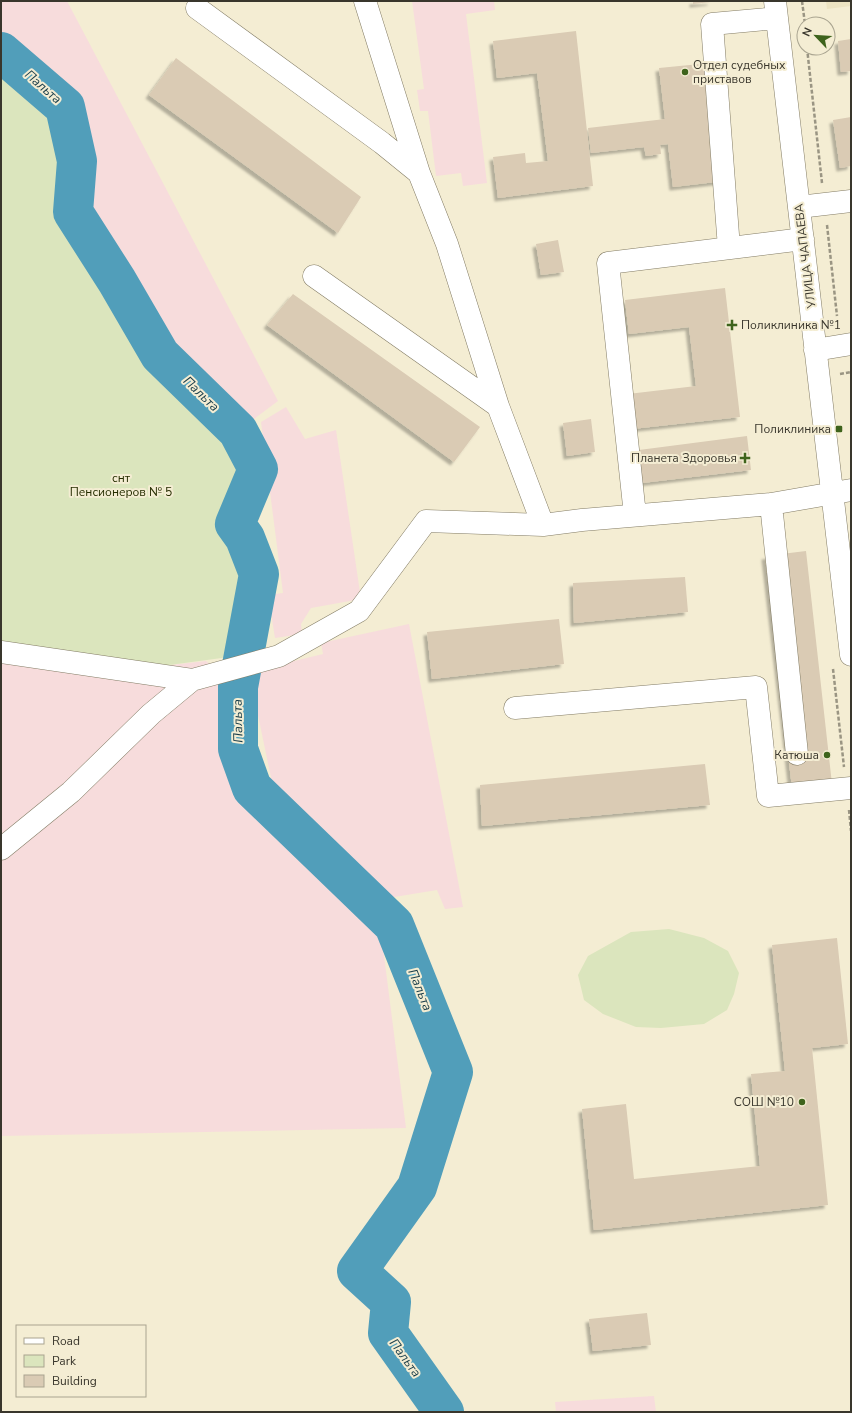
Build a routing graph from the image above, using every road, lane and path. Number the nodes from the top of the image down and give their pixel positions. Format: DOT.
graph roads {
  1 [pos="365,1"];
  2 [pos="802,1"];
  3 [pos="197,8"];
  4 [pos="776,10"];
  5 [pos="804,16"];
  6 [pos="419,173"];
  7 [pos="851,201"];
  8 [pos="799,207"];
  9 [pos="803,239"];
  10 [pos="729,248"];
  11 [pos="314,276"];
  12 [pos="851,344"];
  13 [pos="816,350"];
  14 [pos="498,406"];
  15 [pos="842,492"];
  16 [pos="771,504"];
  17 [pos="635,515"];
  18 [pos="543,525"];
  19 [pos="849,628"];
  20 [pos="1,652"];
  21 [pos="851,655"];
  22 [pos="192,680"];
  23 [pos="514,708"];
  24 [pos="797,754"];
  25 [pos="851,788"];
  26 [pos="1,849"];
  1 -- 6 [label="street"];
  2 -- 5 [label="path"];
  3 -- 6 [label="street"];
  4 -- 8 [label="street, УЛИЦА ЧАПАЕВА"];
  4 -- 10 [label="street"];
  6 -- 14 [label="street"];
  7 -- 8 [label="street"];
  8 -- 9 [label="street, УЛИЦА ЧАПАЕВА"];
  9 -- 10 [label="street"];
  9 -- 13 [label="street, УЛИЦА ЧАПАЕВА"];
  10 -- 17 [label="street"];
  11 -- 14 [label="street"];
  12 -- 13 [label="street"];
  13 -- 15 [label="street, УЛИЦА ЧАПАЕВА"];
  14 -- 18 [label="street"];
  15 -- 16 [label="street"];
  15 -- 19 [label="street, УЛИЦА ЧАПАЕВА"];
  16 -- 17 [label="street"];
  16 -- 24 [label="street"];
  17 -- 18 [label="street"];
  18 -- 22 [label="street"];
  19 -- 21 [label="street, УЛИЦА ЧАПАЕВА"];
  20 -- 22 [label="street"];
  22 -- 26 [label="street"];
  23 -- 25 [label="street"];
}
